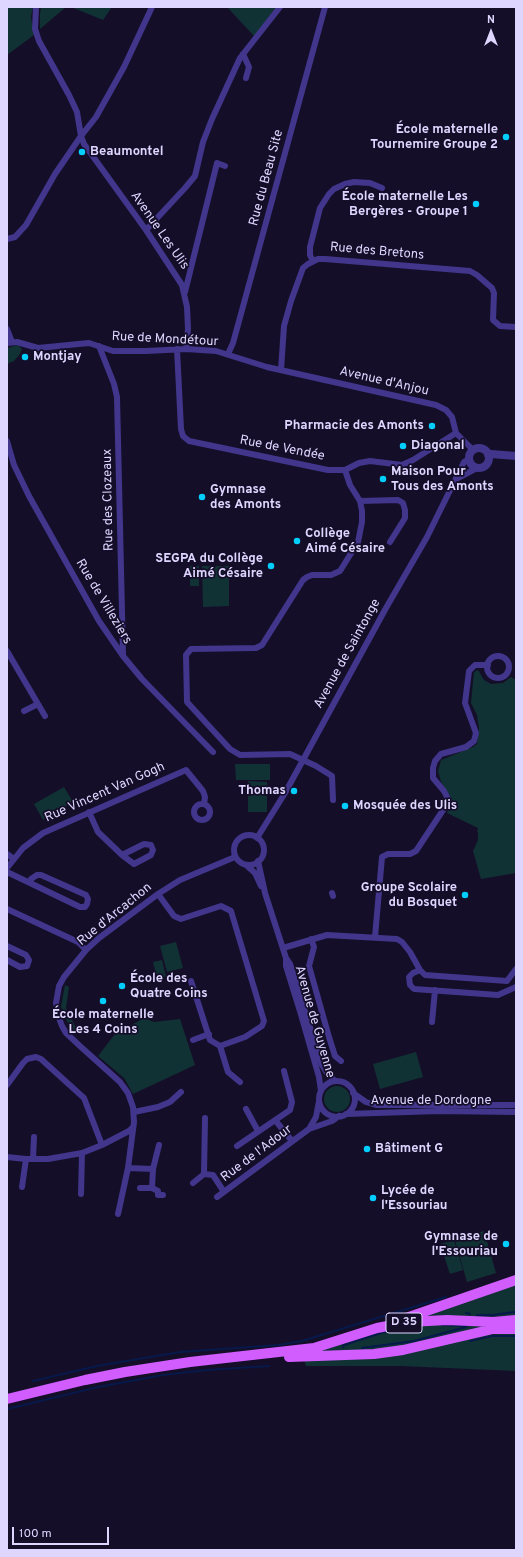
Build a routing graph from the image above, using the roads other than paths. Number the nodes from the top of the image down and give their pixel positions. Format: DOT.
graph roads {
  1 [pos="36,7"];
  2 [pos="152,7"];
  3 [pos="280,7"];
  4 [pos="325,7"];
  5 [pos="243,54"];
  6 [pos="246,78"];
  7 [pos="81,136"];
  8 [pos="225,166"];
  9 [pos="382,188"];
  10 [pos="146,230"];
  11 [pos="7,239"];
  12 [pos="313,261"];
  13 [pos="184,293"];
  14 [pos="516,327"];
  15 [pos="7,329"];
  16 [pos="10,342"];
  17 [pos="99,346"];
  18 [pos="177,349"];
  19 [pos="186,349"];
  20 [pos="228,354"];
  21 [pos="267,367"];
  22 [pos="280,370"];
  23 [pos="456,433"];
  24 [pos="7,442"];
  25 [pos="473,450"];
  26 [pos="488,455"];
  27 [pos="516,456"];
  28 [pos="469,459"];
  29 [pos="477,468"];
  30 [pos="345,470"];
  31 [pos="456,479"];
  32 [pos="360,501"];
  33 [pos="390,542"];
  34 [pos="7,651"];
  35 [pos="123,656"];
  36 [pos="488,665"];
  37 [pos="515,671"];
  38 [pos="508,672"];
  39 [pos="38,704"];
  40 [pos="24,711"];
  41 [pos="45,716"];
  42 [pos="213,752"];
  43 [pos="303,760"];
  44 [pos="332,800"];
  45 [pos="204,804"];
  46 [pos="89,812"];
  47 [pos="257,838"];
  48 [pos="7,854"];
  49 [pos="122,854"];
  50 [pos="235,857"];
  51 [pos="14,859"];
  52 [pos="258,861"];
  53 [pos="246,865"];
  54 [pos="7,868"];
  55 [pos="7,872"];
  56 [pos="30,883"];
  57 [pos="265,892"];
  58 [pos="158,894"];
  59 [pos="7,909"];
  60 [pos="375,937"];
  61 [pos="311,939"];
  62 [pos="7,946"];
  63 [pos="283,948"];
  64 [pos="86,950"];
  65 [pos="286,958"];
  66 [pos="7,960"];
  67 [pos="516,969"];
  68 [pos="420,970"];
  69 [pos="191,981"];
  70 [pos="516,987"];
  71 [pos="435,990"];
  72 [pos="432,1022"];
  73 [pos="209,1034"];
  74 [pos="193,1040"];
  75 [pos="220,1046"];
  76 [pos="341,1061"];
  77 [pos="284,1071"];
  78 [pos="335,1081"];
  79 [pos="240,1082"];
  80 [pos="7,1085"];
  81 [pos="321,1091"];
  82 [pos="181,1092"];
  83 [pos="354,1093"];
  84 [pos="319,1101"];
  85 [pos="516,1105"];
  86 [pos="246,1108"];
  87 [pos="134,1112"];
  88 [pos="516,1112"];
  89 [pos="346,1114"];
  90 [pos="339,1116"];
  91 [pos="205,1118"];
  92 [pos="275,1120"];
  93 [pos="132,1128"];
  94 [pos="310,1129"];
  95 [pos="258,1131"];
  96 [pos="34,1137"];
  97 [pos="292,1141"];
  98 [pos="102,1145"];
  99 [pos="159,1145"];
  100 [pos="237,1146"];
  101 [pos="82,1153"];
  102 [pos="7,1157"];
  103 [pos="30,1160"];
  104 [pos="128,1168"];
  105 [pos="153,1169"];
  106 [pos="204,1174"];
  107 [pos="193,1183"];
  108 [pos="22,1187"];
  109 [pos="140,1188"];
  110 [pos="152,1188"];
  111 [pos="224,1192"];
  112 [pos="81,1194"];
  113 [pos="162,1195"];
  114 [pos="217,1197"];
  115 [pos="118,1214"];
  116 [pos="516,1280"];
  117 [pos="516,1320"];
  118 [pos="377,1328"];
  119 [pos="516,1328"];
  120 [pos="233,1358"];
  121 [pos="7,1399"];
  1 -- 7 [label="street, Avenue Les Ulis"];
  2 -- 7 [label="street"];
  3 -- 5 [label="street"];
  4 -- 20 [label="street, Rue du Beau Site"];
  5 -- 6 [label="street"];
  5 -- 10 [label="street"];
  7 -- 10 [label="street, Avenue Les Ulis"];
  7 -- 11 [label="street"];
  8 -- 13 [label="street"];
  9 -- 12 [label="street"];
  10 -- 13 [label="street, Avenue Les Ulis"];
  12 -- 14 [label="street, Rue des Bretons"];
  12 -- 22 [label="street, Rue des Bretons"];
  13 -- 19 [label="street, Avenue Les Ulis"];
  15 -- 16 [label="street"];
  16 -- 17 [label="street, Rue de Mondétour"];
  17 -- 18 [label="street, Rue de Mondétour"];
  17 -- 35 [label="street, Rue des Clozeaux"];
  18 -- 19 [label="street, Rue de Mondétour"];
  18 -- 30 [label="street, Rue de Vendée"];
  19 -- 20 [label="street, Rue de Mondétour"];
  20 -- 21 [label="street, Rue de Mondétour"];
  21 -- 22 [label="street, Avenue d'Anjou"];
  22 -- 23 [label="street, Avenue d'Anjou"];
  23 -- 25 [label="street, Avenue d'Anjou"];
  23 -- 30 [label="street, Rue de Vendée"];
  24 -- 35 [label="street, Rue de Villeziers"];
  25 -- 26 [label="street"];
  25 -- 28 [label="street"];
  26 -- 27 [label="street"];
  26 -- 29 [label="street"];
  28 -- 29 [label="street"];
  28 -- 31 [label="street, Avenue de Saintonge"];
  29 -- 31 [label="street"];
  30 -- 32 [label="street"];
  31 -- 43 [label="street, Avenue de Saintonge"];
  32 -- 33 [label="street"];
  32 -- 43 [label="street"];
  34 -- 39 [label="street"];
  35 -- 42 [label="street, Rue de Villeziers"];
  36 -- 38 [label="street"];
  36 -- 38 [label="street"];
  36 -- 60 [label="street"];
  37 -- 38 [label="street"];
  39 -- 40 [label="street"];
  39 -- 41 [label="street"];
  43 -- 44 [label="street"];
  43 -- 47 [label="street, Avenue de Saintonge"];
  45 -- 46 [label="street, Rue Vincent Van Gogh"];
  46 -- 49 [label="street"];
  46 -- 51 [label="street, Rue Vincent Van Gogh"];
  47 -- 50 [label="street"];
  47 -- 52 [label="street"];
  48 -- 51 [label="street"];
  49 -- 49 [label="street"];
  50 -- 53 [label="street"];
  50 -- 58 [label="street, Rue d'Arcachon"];
  51 -- 54 [label="street, Rue Vincent Van Gogh"];
  52 -- 53 [label="street"];
  52 -- 57 [label="street, Avenue de Guyenne"];
  53 -- 57 [label="street, Avenue de Guyenne"];
  55 -- 56 [label="street"];
  56 -- 56 [label="street"];
  57 -- 63 [label="street, Avenue de Guyenne"];
  58 -- 64 [label="street, Rue d'Arcachon"];
  58 -- 75 [label="street"];
  59 -- 64 [label="street"];
  60 -- 61 [label="street"];
  60 -- 68 [label="street"];
  61 -- 63 [label="street"];
  61 -- 76 [label="street"];
  62 -- 66 [label="street"];
  63 -- 65 [label="street, Avenue de Guyenne"];
  64 -- 87 [label="street, Rue d'Arcachon"];
  65 -- 78 [label="street, Avenue de Guyenne"];
  65 -- 81 [label="street, Avenue de Guyenne"];
  67 -- 68 [label="street"];
  68 -- 71 [label="street"];
  69 -- 73 [label="street"];
  70 -- 71 [label="street"];
  71 -- 72 [label="street"];
  73 -- 74 [label="street"];
  73 -- 75 [label="street"];
  75 -- 79 [label="street"];
  77 -- 92 [label="street"];
  78 -- 81 [label="street"];
  78 -- 83 [label="street"];
  80 -- 98 [label="street"];
  81 -- 84 [label="street"];
  82 -- 87 [label="street"];
  83 -- 85 [label="street, Avenue de Dordogne"];
  83 -- 89 [label="street"];
  84 -- 90 [label="street"];
  84 -- 94 [label="street, Rue de l'Adour"];
  86 -- 95 [label="street"];
  87 -- 93 [label="street, Rue d'Arcachon"];
  88 -- 89 [label="street, Avenue de Dordogne"];
  89 -- 90 [label="street"];
  90 -- 94 [label="street, Rue de l'Adour"];
  91 -- 106 [label="street"];
  92 -- 95 [label="street"];
  92 -- 97 [label="street"];
  93 -- 98 [label="street"];
  93 -- 104 [label="street, Rue d'Arcachon"];
  94 -- 97 [label="street, Rue de l'Adour"];
  95 -- 100 [label="street"];
  96 -- 103 [label="street"];
  97 -- 111 [label="street, Rue de l'Adour"];
  98 -- 101 [label="street"];
  99 -- 105 [label="street"];
  101 -- 103 [label="street"];
  101 -- 112 [label="street"];
  102 -- 103 [label="street"];
  103 -- 108 [label="street"];
  104 -- 105 [label="street"];
  104 -- 115 [label="street, Rue d'Arcachon"];
  105 -- 110 [label="street"];
  106 -- 107 [label="street"];
  106 -- 111 [label="street"];
  109 -- 110 [label="street"];
  110 -- 113 [label="street"];
  111 -- 114 [label="street, Rue de l'Adour"];
  116 -- 118 [label="main road"];
  117 -- 118 [label="main road, D 35"];
  118 -- 120 [label="main road, D 35"];
  119 -- 120 [label="main road, D 35"];
  120 -- 121 [label="main road, D 35"];
}
